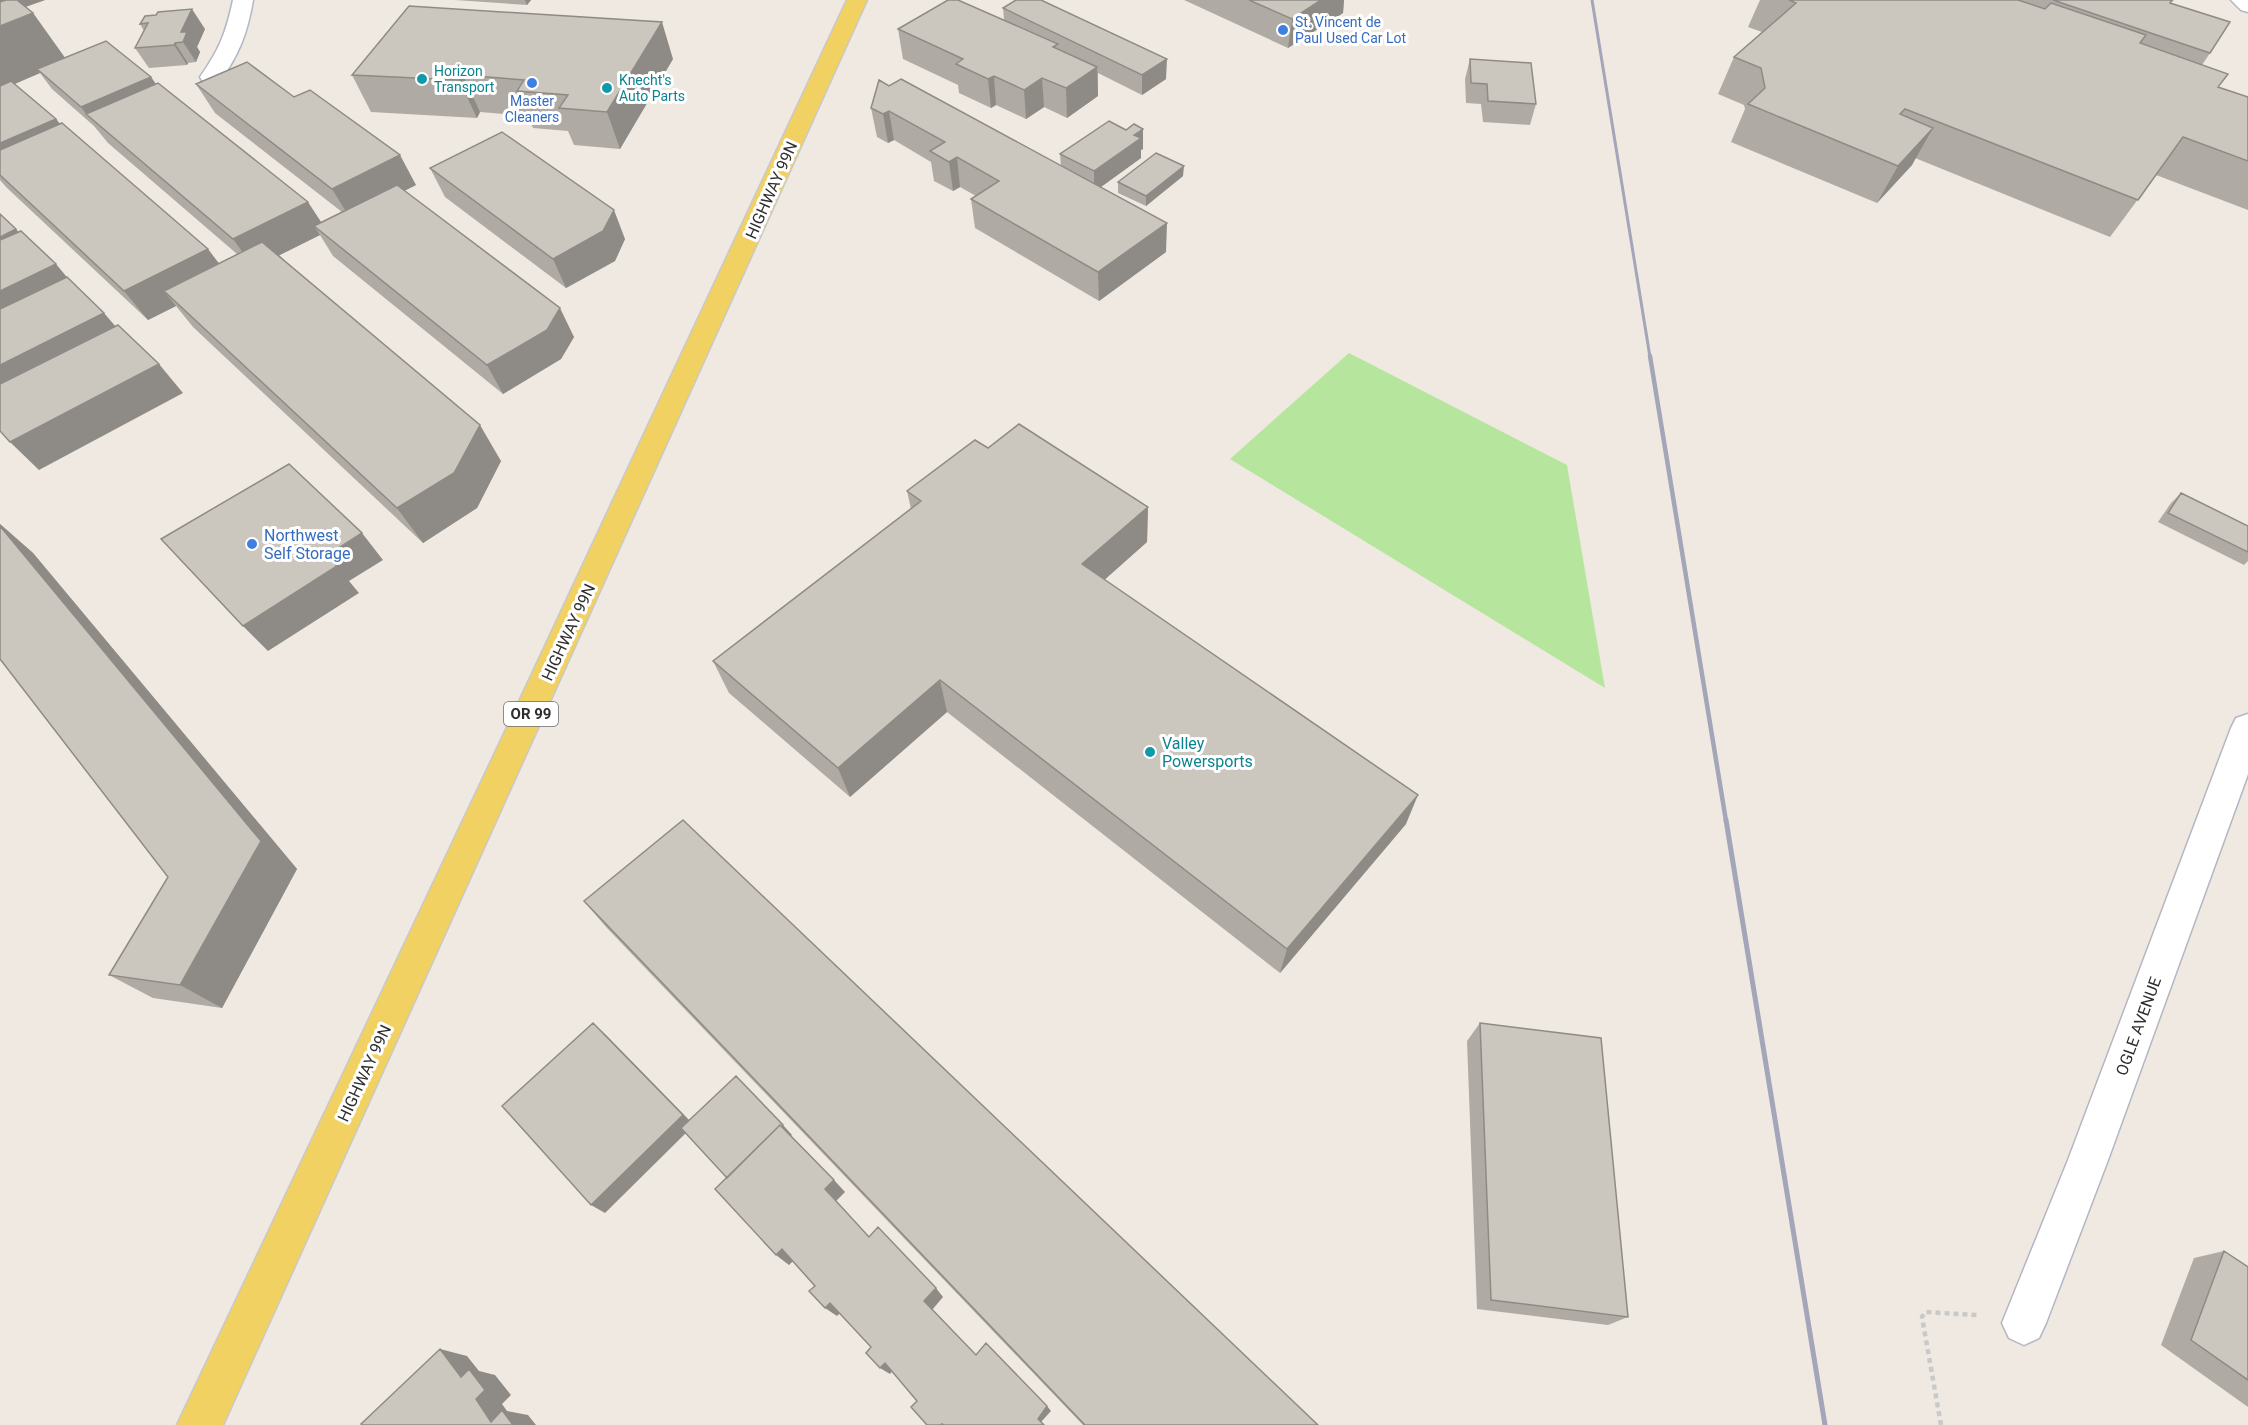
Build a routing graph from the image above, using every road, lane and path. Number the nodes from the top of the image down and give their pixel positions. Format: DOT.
graph roads {
  1 [pos="243,0"];
  2 [pos="857,0"];
  3 [pos="2241,0"];
  4 [pos="2248,6"];
  5 [pos="211,77"];
  6 [pos="2248,728"];
  7 [pos="2024,1323"];
  8 [pos="200,1425"];
  9 [pos="1941,1425"];
  1 -- 5 [label="street"];
  2 -- 8 [label="main road, HIGHWAY 99N / OR 99"];
  3 -- 4 [label="street"];
  6 -- 7 [label="street, OGLE AVENUE"];
  7 -- 9 [label="path"];
}
